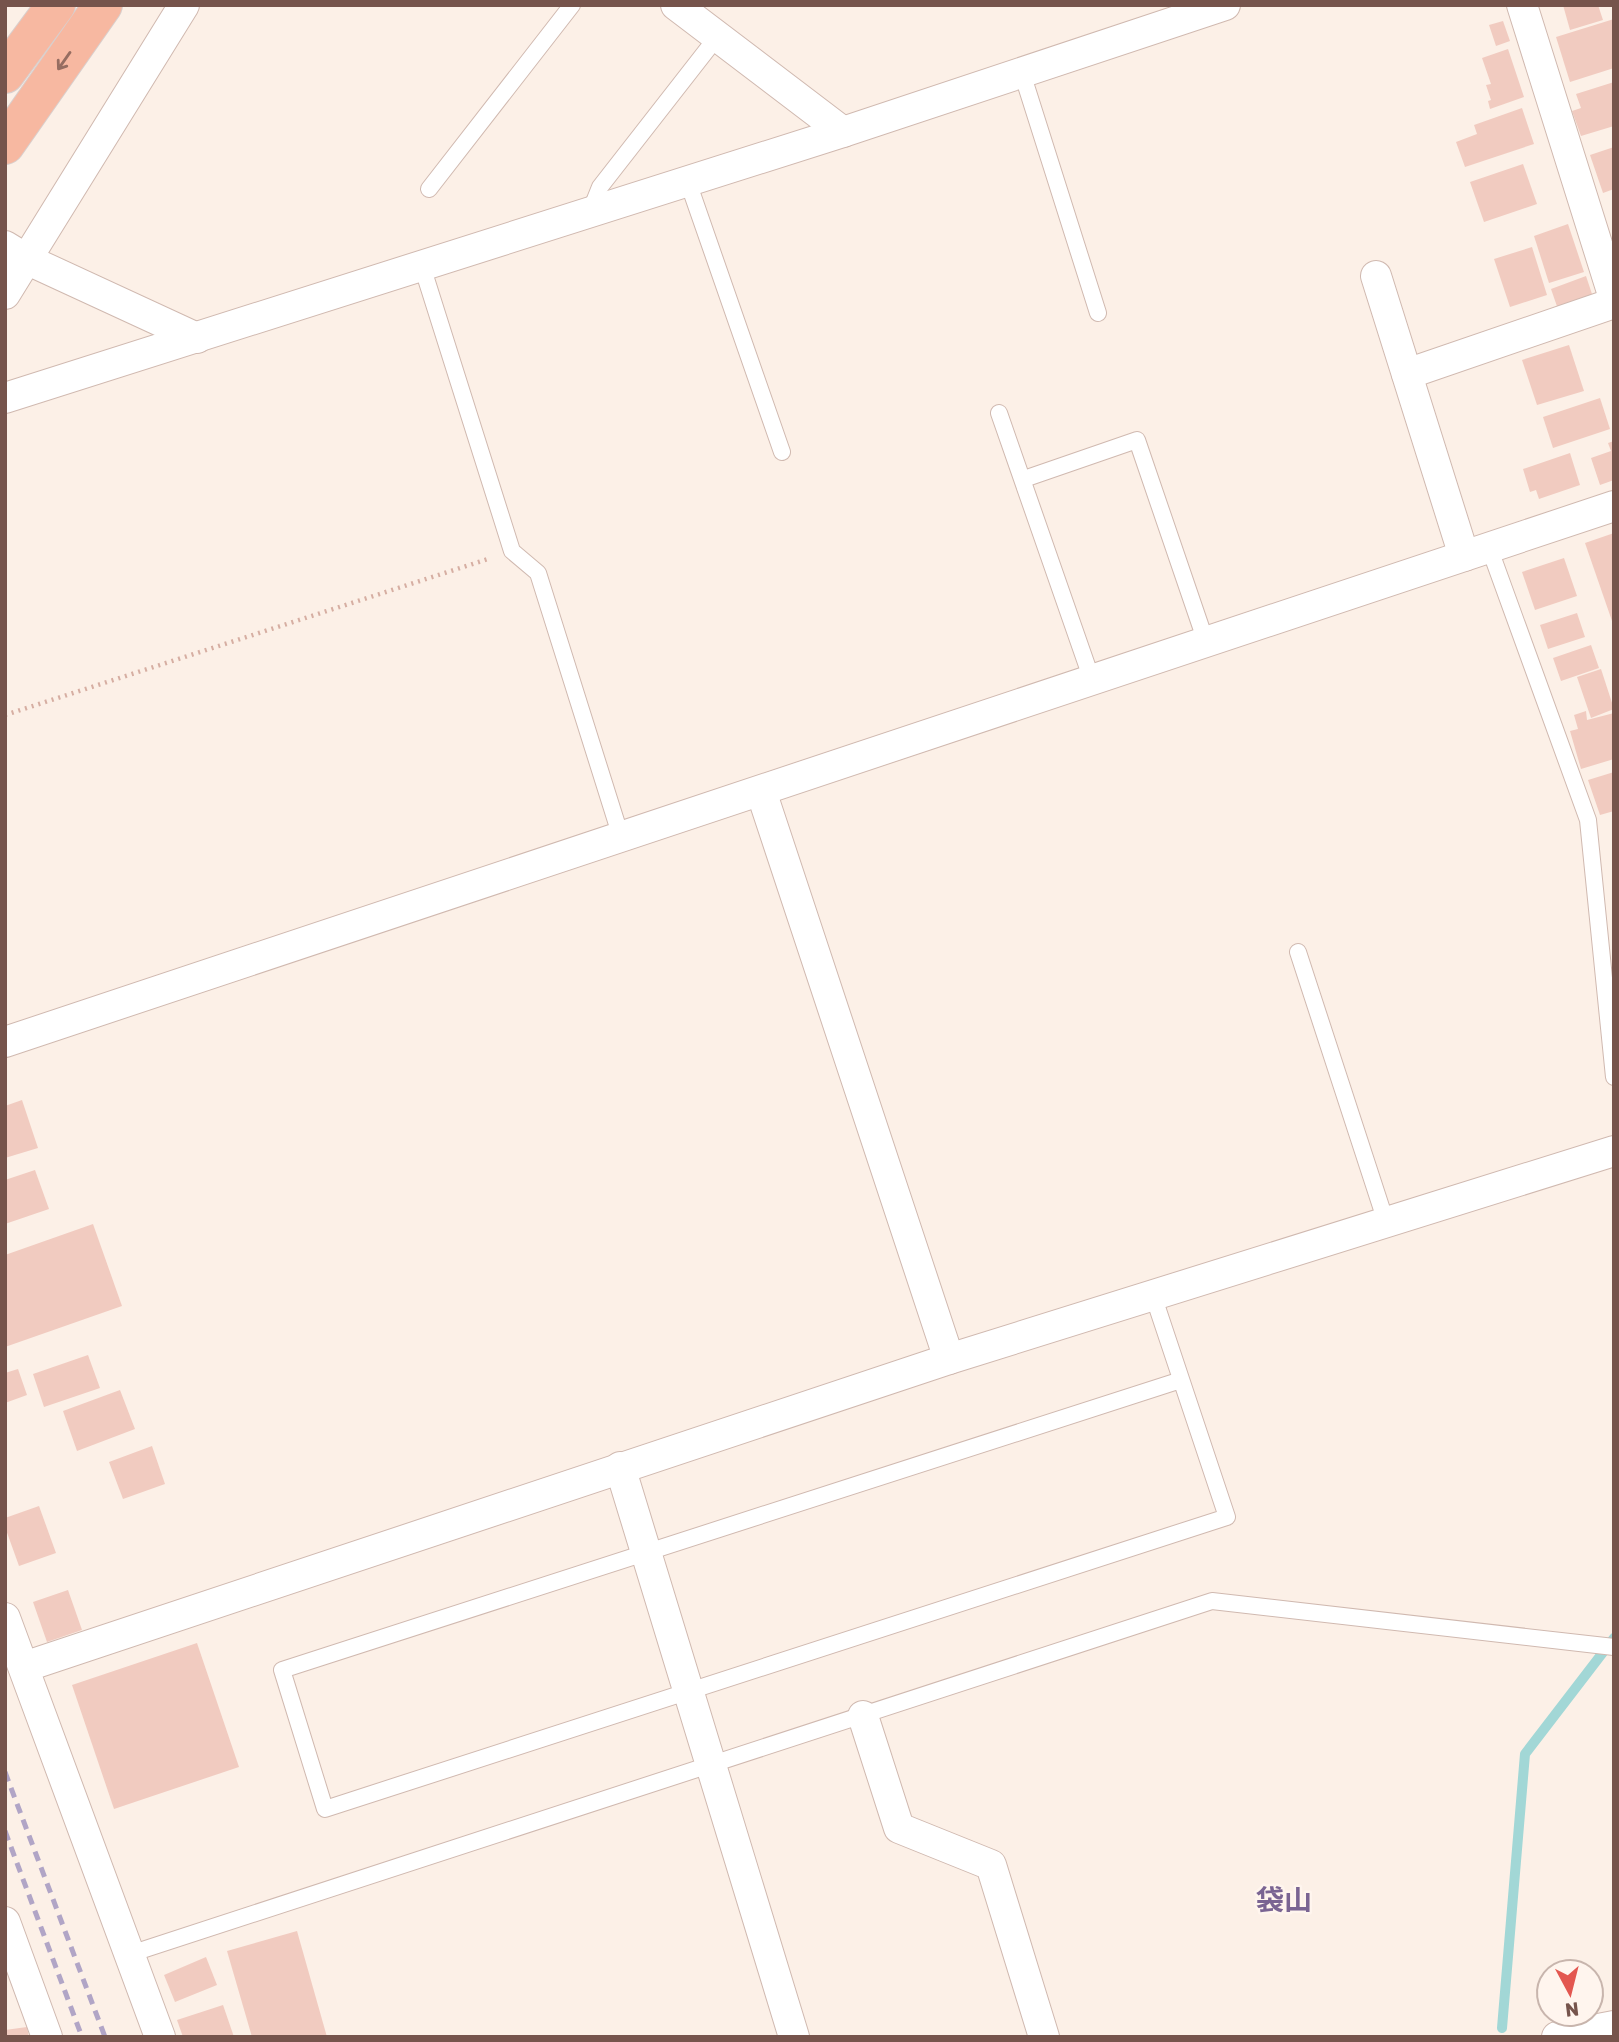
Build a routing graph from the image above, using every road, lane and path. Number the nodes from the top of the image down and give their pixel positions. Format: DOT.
graph roads {
  1 [pos="56,5"];
  2 [pos="103,5"];
  3 [pos="184,5"];
  4 [pos="572,5"];
  5 [pos="676,5"];
  6 [pos="1225,5"];
  7 [pos="1522,5"];
  8 [pos="718,37"];
  9 [pos="1022,73"];
  10 [pos="5,74"];
  11 [pos="843,132"];
  12 [pos="5,145"];
  13 [pos="688,182"];
  14 [pos="429,189"];
  15 [pos="590,213"];
  16 [pos="17,253"];
  17 [pos="422,266"];
  18 [pos="1376,275"];
  19 [pos="5,294"];
  20 [pos="1614,301"];
  21 [pos="1098,313"];
  22 [pos="197,338"];
  23 [pos="1407,374"];
  24 [pos="5,398"];
  25 [pos="999,413"];
  26 [pos="782,452"];
  27 [pos="1024,479"];
  28 [pos="1614,506"];
  29 [pos="512,551"];
  30 [pos="1476,552"];
  31 [pos="1206,642"];
  32 [pos="1093,680"];
  33 [pos="5,715"];
  34 [pos="761,791"];
  35 [pos="621,837"];
  36 [pos="1298,953"];
  37 [pos="5,1042"];
  38 [pos="1614,1077"];
  39 [pos="1614,1151"];
  40 [pos="1386,1222"];
  41 [pos="1153,1295"];
  42 [pos="949,1359"];
  43 [pos="1181,1380"];
  44 [pos="620,1467"];
  45 [pos="646,1554"];
  46 [pos="5,1618"];
  47 [pos="1614,1647"];
  48 [pos="24,1667"];
  49 [pos="688,1692"];
  50 [pos="863,1716"];
  51 [pos="711,1765"];
  52 [pos="5,1922"];
  53 [pos="130,1954"];
  54 [pos="1614,2026"];
  55 [pos="47,2037"];
  56 [pos="160,2037"];
  57 [pos="794,2037"];
  58 [pos="1044,2037"];
  59 [pos="1558,2037"];
  1 -- 10 [label="highway"];
  2 -- 12 [label="highway, one-way"];
  3 -- 16 [label="street"];
  4 -- 14 [label="lane"];
  5 -- 8 [label="street"];
  6 -- 9 [label="street"];
  7 -- 20 [label="street"];
  8 -- 11 [label="street"];
  8 -- 15 [label="lane"];
  9 -- 11 [label="street"];
  9 -- 21 [label="lane"];
  11 -- 13 [label="street"];
  13 -- 15 [label="street"];
  13 -- 26 [label="lane"];
  15 -- 17 [label="street"];
  16 -- 19 [label="street"];
  16 -- 22 [label="street"];
  17 -- 22 [label="street"];
  17 -- 29 [label="lane"];
  18 -- 23 [label="street"];
  20 -- 23 [label="street"];
  22 -- 24 [label="street"];
  23 -- 30 [label="street"];
  25 -- 27 [label="lane"];
  27 -- 31 [label="lane"];
  27 -- 32 [label="lane"];
  28 -- 30 [label="street"];
  29 -- 33 [label="path"];
  29 -- 35 [label="lane"];
  30 -- 31 [label="street"];
  30 -- 38 [label="lane"];
  31 -- 32 [label="street"];
  32 -- 34 [label="street"];
  34 -- 35 [label="street"];
  34 -- 42 [label="street"];
  35 -- 37 [label="street"];
  36 -- 40 [label="lane"];
  39 -- 40 [label="street"];
  40 -- 41 [label="street"];
  41 -- 42 [label="street"];
  41 -- 43 [label="lane"];
  42 -- 44 [label="street"];
  43 -- 45 [label="lane"];
  43 -- 49 [label="lane"];
  44 -- 45 [label="street"];
  44 -- 48 [label="street"];
  45 -- 49 [label="street"];
  45 -- 49 [label="lane"];
  46 -- 48 [label="street"];
  47 -- 50 [label="lane"];
  48 -- 53 [label="street"];
  49 -- 51 [label="street"];
  50 -- 51 [label="lane"];
  50 -- 58 [label="street"];
  51 -- 53 [label="lane"];
  51 -- 57 [label="street"];
  52 -- 55 [label="street"];
  53 -- 56 [label="street"];
  54 -- 59 [label="street"];
}
